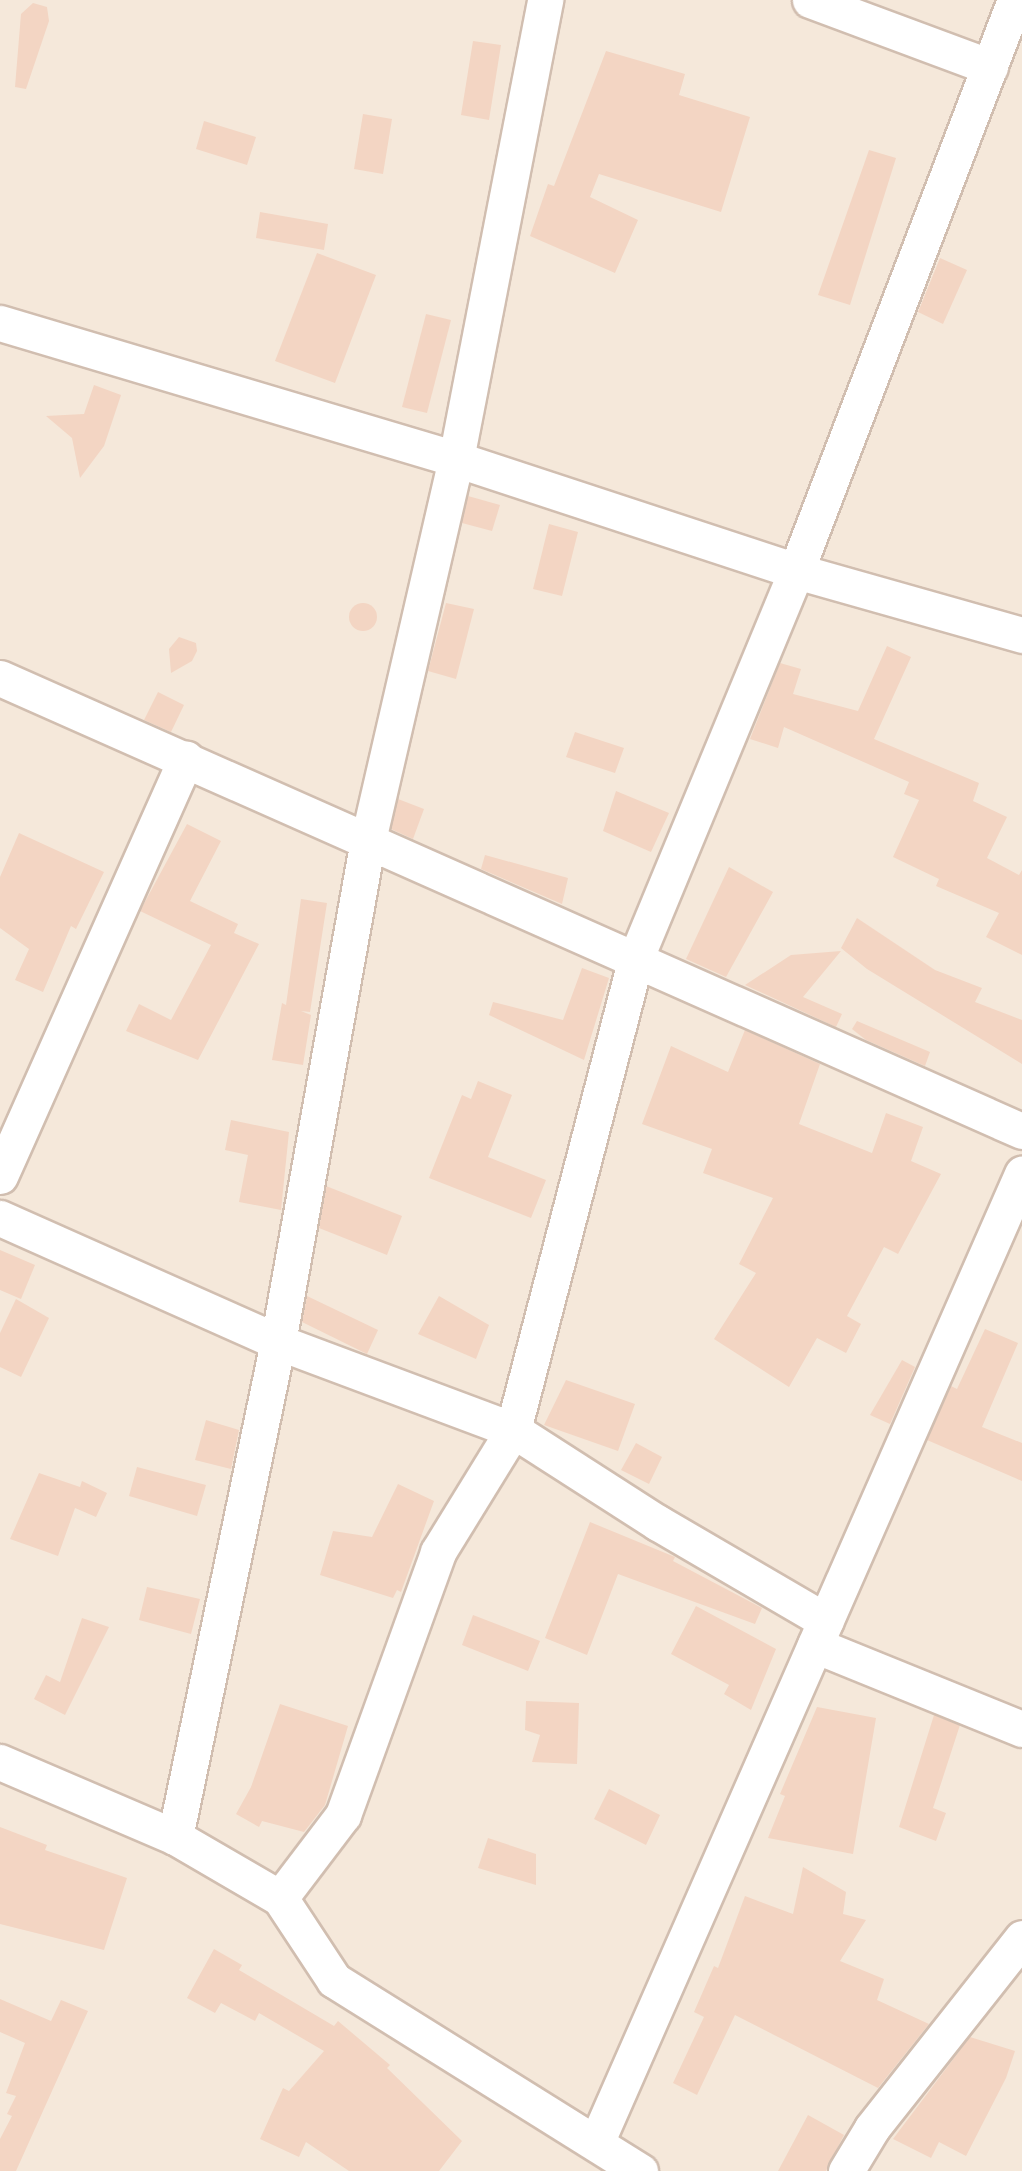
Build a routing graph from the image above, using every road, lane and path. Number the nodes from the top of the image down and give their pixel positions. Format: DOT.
graph roads {
  1 [pos="545,0"];
  2 [pos="810,0"];
  3 [pos="1015,0"];
  4 [pos="990,67"];
  5 [pos="0,324"];
  6 [pos="456,459"];
  7 [pos="796,571"];
  8 [pos="1022,635"];
  9 [pos="0,678"];
  10 [pos="186,759"];
  11 [pos="369,840"];
  12 [pos="635,960"];
  13 [pos="1022,1131"];
  14 [pos="1022,1174"];
  15 [pos="0,1176"];
  16 [pos="0,1218"];
  17 [pos="278,1342"];
  18 [pos="513,1430"];
  19 [pos="820,1633"];
  20 [pos="1022,1729"];
  21 [pos="0,1762"];
  22 [pos="175,1836"];
  23 [pos="280,1898"];
  24 [pos="1022,1938"];
  25 [pos="596,2143"];
  26 [pos="640,2171"];
  27 [pos="846,2171"];
  1 -- 6 [label="street"];
  2 -- 4 [label="street"];
  3 -- 4 [label="street"];
  4 -- 7 [label="street"];
  5 -- 6 [label="street"];
  6 -- 7 [label="street"];
  6 -- 11 [label="street"];
  7 -- 8 [label="street"];
  7 -- 12 [label="street"];
  9 -- 10 [label="street"];
  10 -- 11 [label="street"];
  10 -- 15 [label="street"];
  11 -- 12 [label="street"];
  11 -- 17 [label="street"];
  12 -- 13 [label="street"];
  12 -- 18 [label="street"];
  14 -- 19 [label="street"];
  16 -- 17 [label="street"];
  17 -- 18 [label="street"];
  17 -- 22 [label="street"];
  18 -- 19 [label="street"];
  18 -- 23 [label="street"];
  19 -- 20 [label="street"];
  19 -- 25 [label="street"];
  21 -- 22 [label="street"];
  22 -- 23 [label="street"];
  23 -- 25 [label="street"];
  24 -- 27 [label="street"];
  25 -- 26 [label="street"];
}
